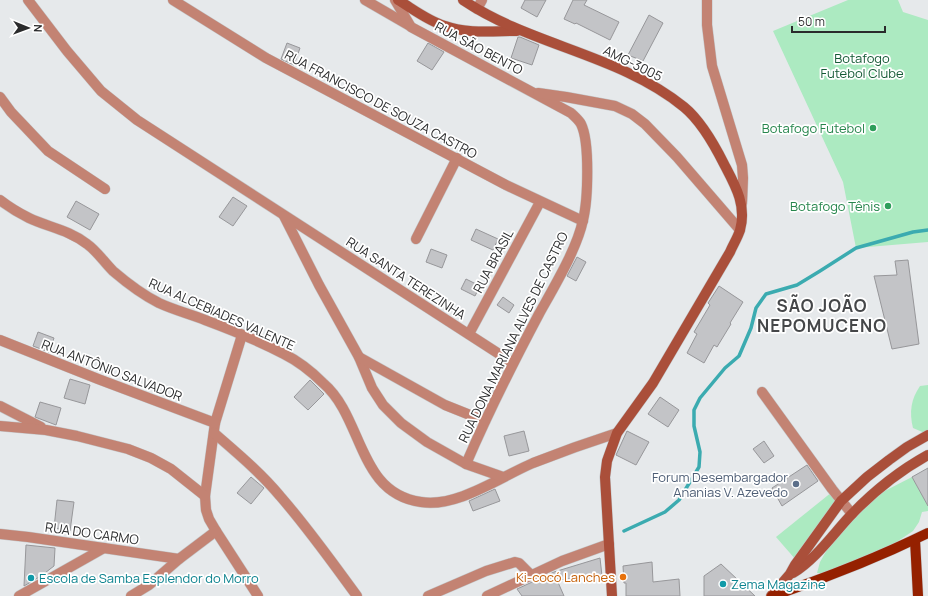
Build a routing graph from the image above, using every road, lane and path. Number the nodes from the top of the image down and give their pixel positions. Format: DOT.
graph roads {
  1 [pos="28,0"];
  2 [pos="173,0"];
  3 [pos="365,0"];
  4 [pos="397,0"];
  5 [pos="463,0"];
  6 [pos="482,0"];
  7 [pos="707,0"];
  8 [pos="477,9"];
  9 [pos="411,26"];
  10 [pos="519,30"];
  11 [pos="534,93"];
  12 [pos="0,98"];
  13 [pos="457,158"];
  14 [pos="106,189"];
  15 [pos="0,200"];
  16 [pos="540,202"];
  17 [pos="742,204"];
  18 [pos="284,216"];
  19 [pos="583,221"];
  20 [pos="740,230"];
  21 [pos="416,239"];
  22 [pos="469,334"];
  23 [pos="242,335"];
  24 [pos="0,340"];
  25 [pos="359,357"];
  26 [pos="513,363"];
  27 [pos="762,392"];
  28 [pos="0,406"];
  29 [pos="485,421"];
  30 [pos="0,426"];
  31 [pos="214,428"];
  32 [pos="46,430"];
  33 [pos="617,432"];
  34 [pos="928,435"];
  35 [pos="928,455"];
  36 [pos="466,464"];
  37 [pos="503,477"];
  38 [pos="205,496"];
  39 [pos="841,502"];
  40 [pos="852,514"];
  41 [pos="216,531"];
  42 [pos="928,533"];
  43 [pos="0,534"];
  44 [pos="915,540"];
  45 [pos="609,544"];
  46 [pos="104,548"];
  47 [pos="180,559"];
  48 [pos="790,574"];
  49 [pos="531,575"];
  50 [pos="19,596"];
  51 [pos="131,596"];
  52 [pos="258,596"];
  53 [pos="357,596"];
  54 [pos="428,596"];
  55 [pos="487,596"];
  56 [pos="612,596"];
  57 [pos="771,596"];
  58 [pos="918,596"];
  1 -- 18 [label="street, RUA SANTA TEREZINHA"];
  2 -- 13 [label="street, RUA FRANCISCO DE SOUZA CASTRO"];
  3 -- 9 [label="street, RUA SÃO BENTO"];
  4 -- 9 [label="street"];
  4 -- 10 [label="main road"];
  5 -- 8 [label="main road, AMG-3005"];
  6 -- 8 [label="street"];
  7 -- 17 [label="street"];
  8 -- 10 [label="main road, AMG-3005"];
  9 -- 11 [label="street, RUA SÃO BENTO"];
  10 -- 17 [label="main road, AMG-3005"];
  11 -- 19 [label="street, RUA SÃO BENTO"];
  11 -- 20 [label="street"];
  12 -- 14 [label="street"];
  13 -- 16 [label="street, RUA FRANCISCO DE SOUZA CASTRO"];
  13 -- 21 [label="street"];
  15 -- 23 [label="street, RUA ALCEBIADES VALENTE"];
  16 -- 19 [label="street, RUA FRANCISCO DE SOUZA CASTRO"];
  16 -- 22 [label="street, RUA BRASIL"];
  17 -- 20 [label="main road, AMG-3005"];
  18 -- 22 [label="street, RUA SANTA TEREZINHA"];
  18 -- 25 [label="street"];
  19 -- 26 [label="street, RUA DONA MARIANA ALVES DE CASTRO"];
  20 -- 33 [label="main road, AMG-3005"];
  22 -- 26 [label="street, RUA SANTA TEREZINHA"];
  23 -- 31 [label="street"];
  23 -- 37 [label="street, RUA ALCEBIADES VALENTE"];
  24 -- 31 [label="street, RUA ANTÔNIO SALVADOR"];
  25 -- 29 [label="street"];
  25 -- 36 [label="street"];
  26 -- 29 [label="street, RUA DONA MARIANA ALVES DE CASTRO"];
  27 -- 39 [label="street"];
  28 -- 32 [label="street"];
  29 -- 36 [label="street, RUA DONA MARIANA ALVES DE CASTRO"];
  30 -- 32 [label="street"];
  31 -- 38 [label="street"];
  31 -- 53 [label="street"];
  32 -- 38 [label="street"];
  33 -- 37 [label="street, RUA ALCEBIADES VALENTE"];
  33 -- 45 [label="main road, AMG-3005"];
  34 -- 39 [label="main road"];
  35 -- 40 [label="main road"];
  36 -- 37 [label="street"];
  38 -- 41 [label="street"];
  39 -- 40 [label="street"];
  39 -- 48 [label="main road"];
  40 -- 48 [label="main road"];
  41 -- 47 [label="street"];
  41 -- 52 [label="street"];
  42 -- 44 [label="main road"];
  43 -- 46 [label="street, RUA DO CARMO"];
  44 -- 57 [label="main road"];
  44 -- 58 [label="main road"];
  45 -- 49 [label="street"];
  45 -- 56 [label="main road, AMG-3005"];
  46 -- 47 [label="street, RUA DO CARMO"];
  46 -- 50 [label="street"];
  47 -- 51 [label="street"];
  48 -- 57 [label="main road"];
  49 -- 54 [label="street"];
  49 -- 55 [label="street"];
}
